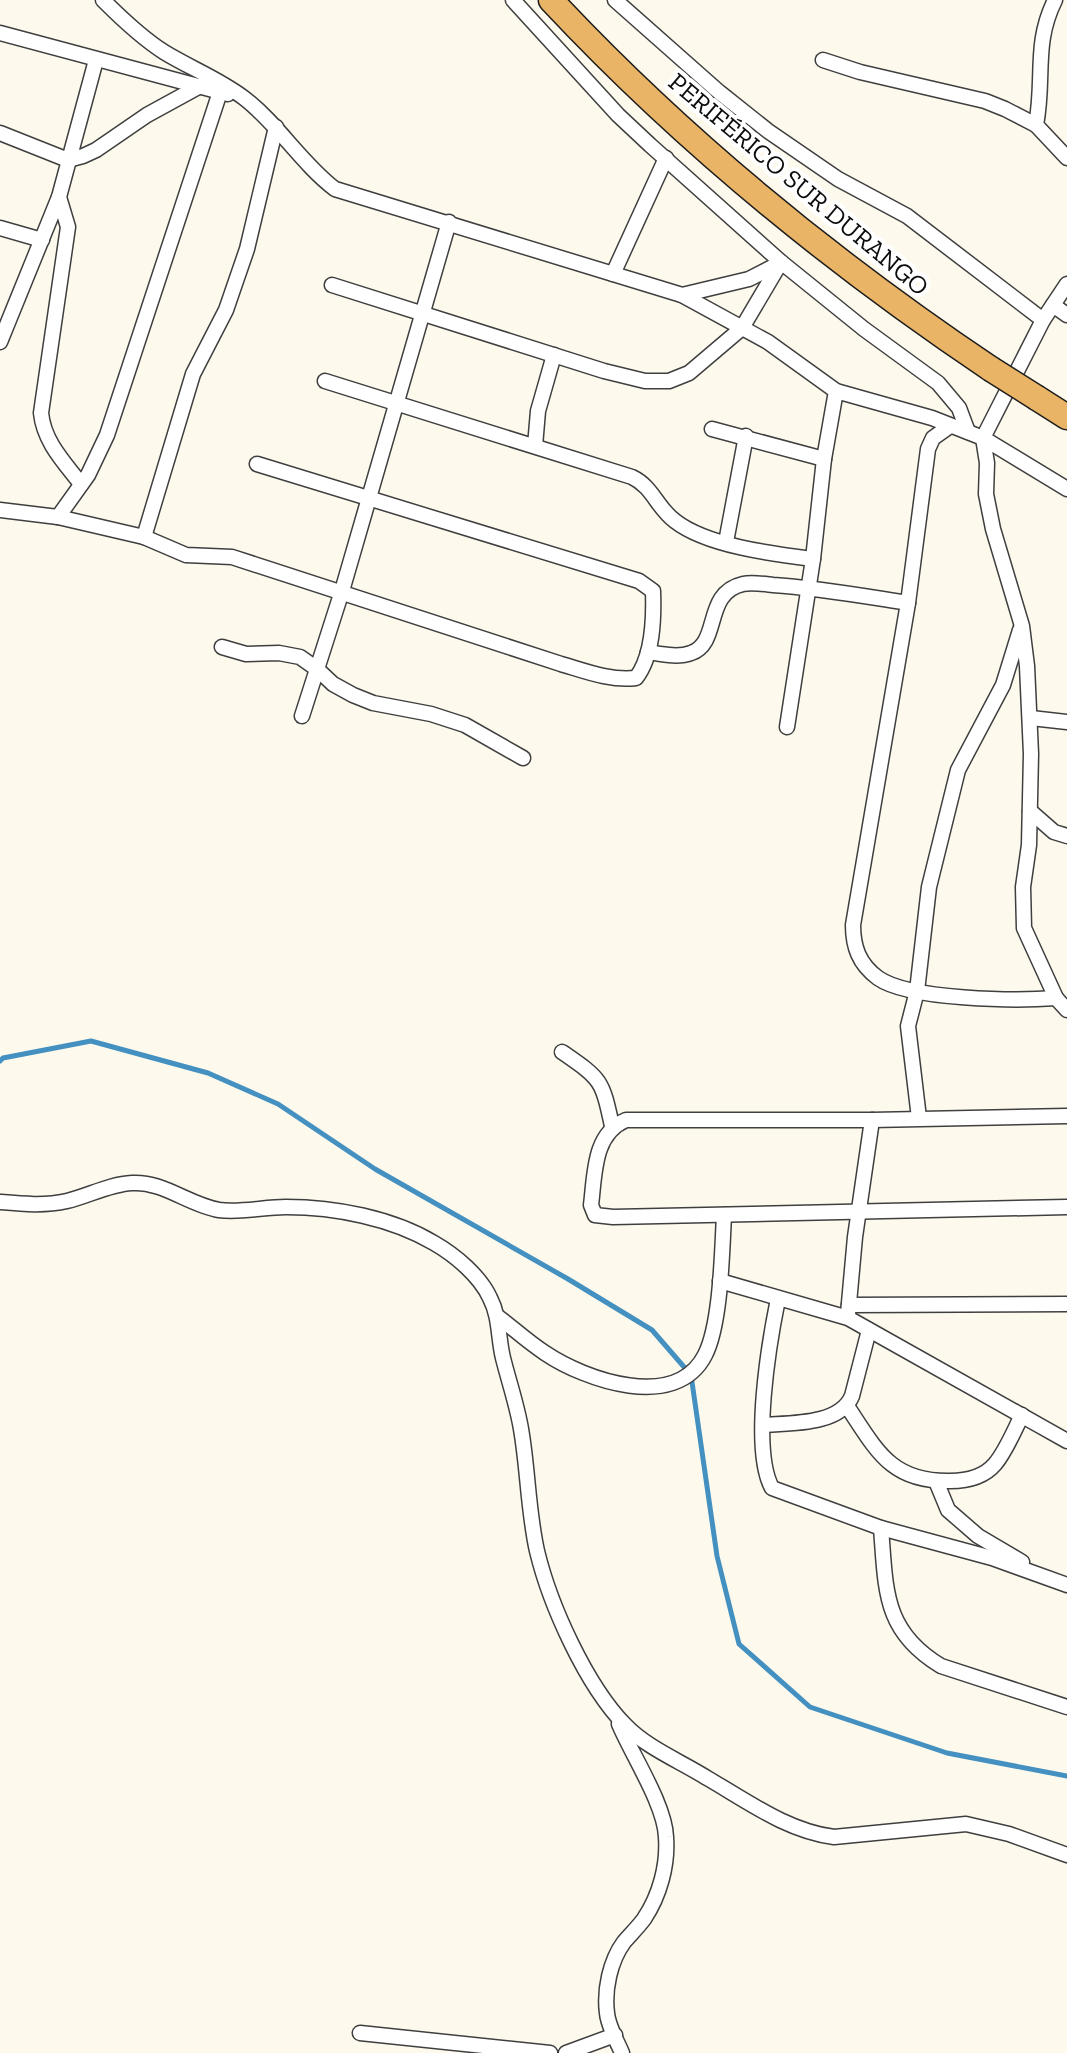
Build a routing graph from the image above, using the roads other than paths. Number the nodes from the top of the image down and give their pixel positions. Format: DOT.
graph roads {
  1 [pos="103,0"];
  2 [pos="513,0"];
  3 [pos="551,0"];
  4 [pos="615,0"];
  5 [pos="1055,0"];
  6 [pos="0,33"];
  7 [pos="96,60"];
  8 [pos="823,60"];
  9 [pos="200,86"];
  10 [pos="220,92"];
  11 [pos="243,97"];
  12 [pos="1036,125"];
  13 [pos="276,127"];
  14 [pos="0,133"];
  15 [pos="666,158"];
  16 [pos="1067,158"];
  17 [pos="68,160"];
  18 [pos="59,197"];
  19 [pos="449,222"];
  20 [pos="0,228"];
  21 [pos="42,240"];
  22 [pos="781,262"];
  23 [pos="613,274"];
  24 [pos="1067,284"];
  25 [pos="332,285"];
  26 [pos="682,295"];
  27 [pos="1053,305"];
  28 [pos="422,312"];
  29 [pos="1067,315"];
  30 [pos="1043,320"];
  31 [pos="742,328"];
  32 [pos="0,342"];
  33 [pos="554,355"];
  34 [pos="325,381"];
  35 [pos="836,391"];
  36 [pos="396,403"];
  37 [pos="1067,417"];
  38 [pos="950,426"];
  39 [pos="712,429"];
  40 [pos="968,432"];
  41 [pos="746,436"];
  42 [pos="983,438"];
  43 [pos="535,446"];
  44 [pos="824,459"];
  45 [pos="257,464"];
  46 [pos="81,484"];
  47 [pos="1067,489"];
  48 [pos="368,499"];
  49 [pos="0,510"];
  50 [pos="58,517"];
  51 [pos="144,537"];
  52 [pos="726,542"];
  53 [pos="813,559"];
  54 [pos="808,587"];
  55 [pos="342,591"];
  56 [pos="908,603"];
  57 [pos="1022,626"];
  58 [pos="222,647"];
  59 [pos="648,652"];
  60 [pos="317,669"];
  61 [pos="302,716"];
  62 [pos="1031,718"];
  63 [pos="1067,722"];
  64 [pos="787,727"];
  65 [pos="523,758"];
  66 [pos="1030,811"];
  67 [pos="1067,836"];
  68 [pos="917,991"];
  69 [pos="1056,998"];
  70 [pos="1067,1010"];
  71 [pos="562,1052"];
  72 [pos="1067,1116"];
  73 [pos="919,1118"];
  74 [pos="872,1120"];
  75 [pos="612,1126"];
  76 [pos="0,1202"];
  77 [pos="1067,1207"];
  78 [pos="859,1211"];
  79 [pos="724,1215"];
  80 [pos="720,1281"];
  81 [pos="778,1299"];
  82 [pos="1067,1304"];
  83 [pos="848,1311"];
  84 [pos="497,1316"];
  85 [pos="869,1330"];
  86 [pos="847,1406"];
  87 [pos="1022,1415"];
  88 [pos="764,1425"];
  89 [pos="1067,1441"];
  90 [pos="936,1481"];
  91 [pos="881,1528"];
  92 [pos="1060,1583"];
  93 [pos="1067,1707"];
  94 [pos="614,1712"];
  95 [pos="1067,1855"];
  96 [pos="360,2033"];
  97 [pos="615,2035"];
  98 [pos="550,2053"];
  99 [pos="566,2053"];
  100 [pos="622,2053"];
  1 -- 11 [label="street"];
  2 -- 15 [label="street"];
  3 -- 37 [label="highway, PERIFÉRICO SUR DURANGO, bridge"];
  4 -- 30 [label="street"];
  5 -- 12 [label="street"];
  6 -- 7 [label="street"];
  7 -- 9 [label="street"];
  7 -- 17 [label="street"];
  8 -- 12 [label="street"];
  9 -- 10 [label="street"];
  9 -- 17 [label="street"];
  10 -- 11 [label="street"];
  10 -- 46 [label="street"];
  11 -- 13 [label="street"];
  12 -- 16 [label="street"];
  13 -- 19 [label="street"];
  13 -- 51 [label="street"];
  14 -- 17 [label="street"];
  15 -- 22 [label="street"];
  15 -- 23 [label="street"];
  17 -- 18 [label="street"];
  18 -- 21 [label="street"];
  18 -- 46 [label="street"];
  19 -- 23 [label="street"];
  19 -- 28 [label="street"];
  20 -- 21 [label="street"];
  21 -- 32 [label="street"];
  22 -- 26 [label="street"];
  22 -- 31 [label="street"];
  22 -- 40 [label="street"];
  23 -- 26 [label="street"];
  24 -- 27 [label="street"];
  25 -- 28 [label="street"];
  26 -- 31 [label="street"];
  27 -- 29 [label="street"];
  27 -- 30 [label="street"];
  28 -- 33 [label="street"];
  28 -- 36 [label="street"];
  30 -- 42 [label="street"];
  31 -- 33 [label="street"];
  31 -- 35 [label="street"];
  33 -- 43 [label="street"];
  34 -- 36 [label="street"];
  35 -- 38 [label="street"];
  35 -- 44 [label="street"];
  36 -- 43 [label="street"];
  36 -- 48 [label="street"];
  38 -- 40 [label="street"];
  38 -- 56 [label="street"];
  39 -- 41 [label="street"];
  40 -- 42 [label="street"];
  41 -- 44 [label="street"];
  41 -- 52 [label="street"];
  42 -- 47 [label="street"];
  42 -- 57 [label="street"];
  43 -- 52 [label="street"];
  44 -- 53 [label="street"];
  45 -- 48 [label="street"];
  46 -- 50 [label="street"];
  48 -- 55 [label="street"];
  48 -- 59 [label="street"];
  49 -- 50 [label="street"];
  50 -- 51 [label="street"];
  51 -- 55 [label="street"];
  52 -- 53 [label="street"];
  53 -- 54 [label="street"];
  54 -- 56 [label="street"];
  54 -- 59 [label="street"];
  54 -- 64 [label="street"];
  55 -- 59 [label="street"];
  55 -- 60 [label="street"];
  56 -- 68 [label="street"];
  57 -- 62 [label="street"];
  57 -- 68 [label="street"];
  58 -- 60 [label="street"];
  60 -- 61 [label="street"];
  60 -- 65 [label="street"];
  62 -- 63 [label="street"];
  62 -- 66 [label="street"];
  66 -- 67 [label="street"];
  66 -- 69 [label="street"];
  68 -- 69 [label="street"];
  68 -- 73 [label="street"];
  69 -- 70 [label="street"];
  71 -- 75 [label="street"];
  72 -- 73 [label="street"];
  73 -- 74 [label="street"];
  74 -- 75 [label="street"];
  74 -- 78 [label="street"];
  75 -- 79 [label="street"];
  76 -- 84 [label="street"];
  77 -- 78 [label="street"];
  78 -- 79 [label="street"];
  78 -- 83 [label="street"];
  79 -- 80 [label="street"];
  80 -- 81 [label="street"];
  80 -- 84 [label="street"];
  81 -- 83 [label="street"];
  81 -- 88 [label="street"];
  82 -- 83 [label="street"];
  83 -- 85 [label="street"];
  84 -- 94 [label="street"];
  85 -- 86 [label="street"];
  85 -- 87 [label="street"];
  86 -- 88 [label="street"];
  86 -- 90 [label="street"];
  87 -- 89 [label="street"];
  87 -- 90 [label="street"];
  88 -- 91 [label="street"];
  90 -- 92 [label="street"];
  91 -- 92 [label="street"];
  91 -- 93 [label="street"];
  94 -- 95 [label="street"];
  94 -- 97 [label="street"];
  96 -- 98 [label="street"];
  97 -- 99 [label="street"];
  97 -- 100 [label="street"];
}
